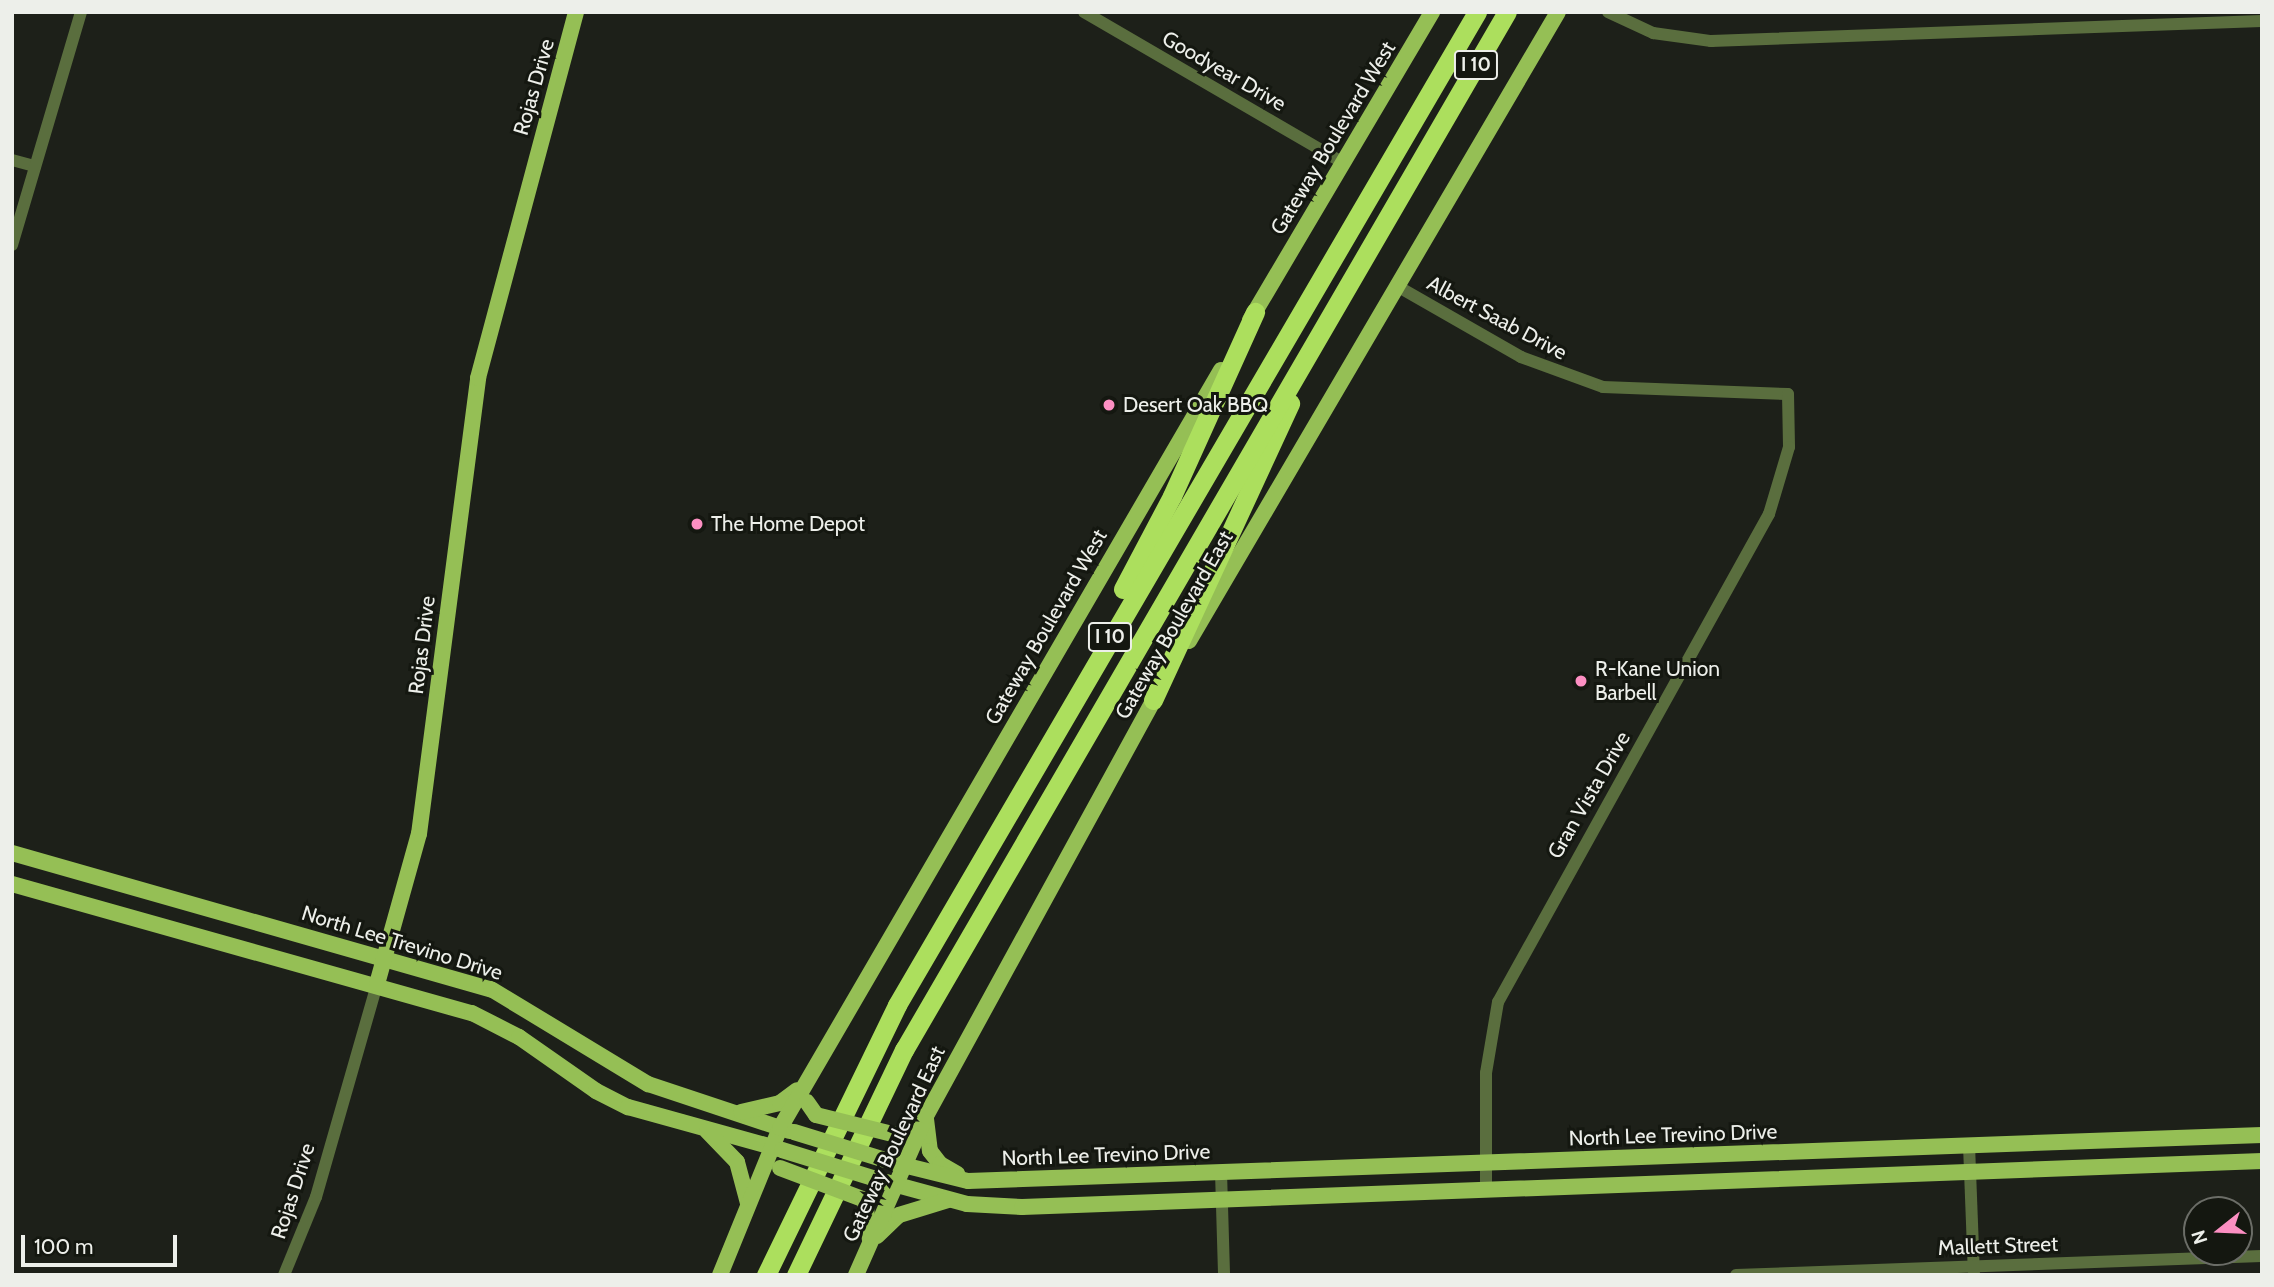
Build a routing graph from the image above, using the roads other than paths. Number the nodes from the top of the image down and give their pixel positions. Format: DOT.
graph roads {
  1 [pos="81,12"];
  2 [pos="576,12"];
  3 [pos="1084,12"];
  4 [pos="1432,12"];
  5 [pos="1477,12"];
  6 [pos="1507,12"];
  7 [pos="1558,12"];
  8 [pos="1608,12"];
  9 [pos="2262,21"];
  10 [pos="12,160"];
  11 [pos="1343,163"];
  12 [pos="35,166"];
  13 [pos="12,245"];
  14 [pos="1398,286"];
  15 [pos="1255,312"];
  16 [pos="1304,360"];
  17 [pos="1788,394"];
  18 [pos="1153,701"];
  19 [pos="1036,762"];
  20 [pos="12,853"];
  21 [pos="12,884"];
  22 [pos="387,959"];
  23 [pos="377,984"];
  24 [pos="804,1085"];
  25 [pos="714,1109"];
  26 [pos="926,1116"];
  27 [pos="705,1129"];
  28 [pos="787,1130"];
  29 [pos="2262,1135"];
  30 [pos="1969,1145"];
  31 [pos="777,1148"];
  32 [pos="2262,1161"];
  33 [pos="1488,1162"];
  34 [pos="903,1165"];
  35 [pos="1970,1170"];
  36 [pos="1221,1172"];
  37 [pos="968,1181"];
  38 [pos="756,1182"];
  39 [pos="896,1185"];
  40 [pos="1486,1189"];
  41 [pos="1222,1199"];
  42 [pos="948,1200"];
  43 [pos="748,1204"];
  44 [pos="870,1242"];
  45 [pos="2262,1255"];
  46 [pos="1974,1270"];
  47 [pos="284,1275"];
  48 [pos="720,1275"];
  49 [pos="766,1275"];
  50 [pos="796,1275"];
  51 [pos="856,1275"];
  52 [pos="1224,1275"];
  53 [pos="1736,1275"];
  1 -- 12 [label="street"];
  2 -- 22 [label="main road, Rojas Drive"];
  3 -- 11 [label="street, Goodyear Drive"];
  4 -- 11 [label="main road, Gateway Boulevard West"];
  5 -- 19 [label="highway, I 10"];
  6 -- 16 [label="highway, I 10"];
  7 -- 14 [label="main road, Gateway Boulevard East"];
  8 -- 9 [label="street"];
  10 -- 12 [label="street"];
  11 -- 15 [label="main road, Gateway Boulevard West"];
  12 -- 13 [label="street"];
  14 -- 17 [label="street, Albert Saab Drive"];
  14 -- 18 [label="main road, Gateway Boulevard East"];
  15 -- 19 [label="highway"];
  15 -- 24 [label="main road, Gateway Boulevard West"];
  16 -- 18 [label="highway"];
  16 -- 50 [label="highway, I 10"];
  17 -- 33 [label="street, Gran Vista Drive"];
  18 -- 26 [label="main road, Gateway Boulevard East"];
  19 -- 49 [label="highway, I 10"];
  20 -- 22 [label="main road, North Lee Trevino Drive"];
  21 -- 23 [label="main road"];
  22 -- 23 [label="main road, Rojas Drive"];
  22 -- 25 [label="main road, North Lee Trevino Drive"];
  23 -- 27 [label="main road"];
  23 -- 47 [label="street, Rojas Drive"];
  24 -- 25 [label="main road"];
  24 -- 26 [label="main road, bridge"];
  24 -- 28 [label="main road, Gateway Boulevard West"];
  25 -- 28 [label="main road, North Lee Trevino Drive"];
  26 -- 34 [label="main road, Gateway Boulevard East"];
  26 -- 37 [label="main road"];
  27 -- 31 [label="main road"];
  27 -- 43 [label="main road"];
  28 -- 31 [label="main road, Gateway Boulevard West"];
  28 -- 34 [label="main road, North Lee Trevino Drive, bridge"];
  29 -- 30 [label="main road, North Lee Trevino Drive"];
  30 -- 33 [label="main road, North Lee Trevino Drive"];
  30 -- 35 [label="street"];
  31 -- 38 [label="main road, Gateway Boulevard West"];
  31 -- 39 [label="main road, bridge"];
  32 -- 35 [label="main road"];
  33 -- 36 [label="main road, North Lee Trevino Drive"];
  33 -- 40 [label="street, Gran Vista Drive"];
  34 -- 37 [label="main road, North Lee Trevino Drive"];
  34 -- 39 [label="main road, Gateway Boulevard East"];
  35 -- 40 [label="main road"];
  35 -- 46 [label="street"];
  36 -- 37 [label="main road, North Lee Trevino Drive"];
  36 -- 41 [label="street"];
  38 -- 43 [label="main road, Gateway Boulevard West"];
  38 -- 44 [label="main road, bridge"];
  39 -- 42 [label="main road"];
  39 -- 44 [label="main road, Gateway Boulevard East"];
  40 -- 41 [label="main road"];
  41 -- 42 [label="main road"];
  41 -- 52 [label="street"];
  42 -- 44 [label="main road"];
  43 -- 48 [label="main road, Gateway Boulevard West"];
  44 -- 51 [label="main road, Gateway Boulevard East"];
  45 -- 46 [label="street, Mallett Street"];
  46 -- 53 [label="street, Mallett Street"];
}
